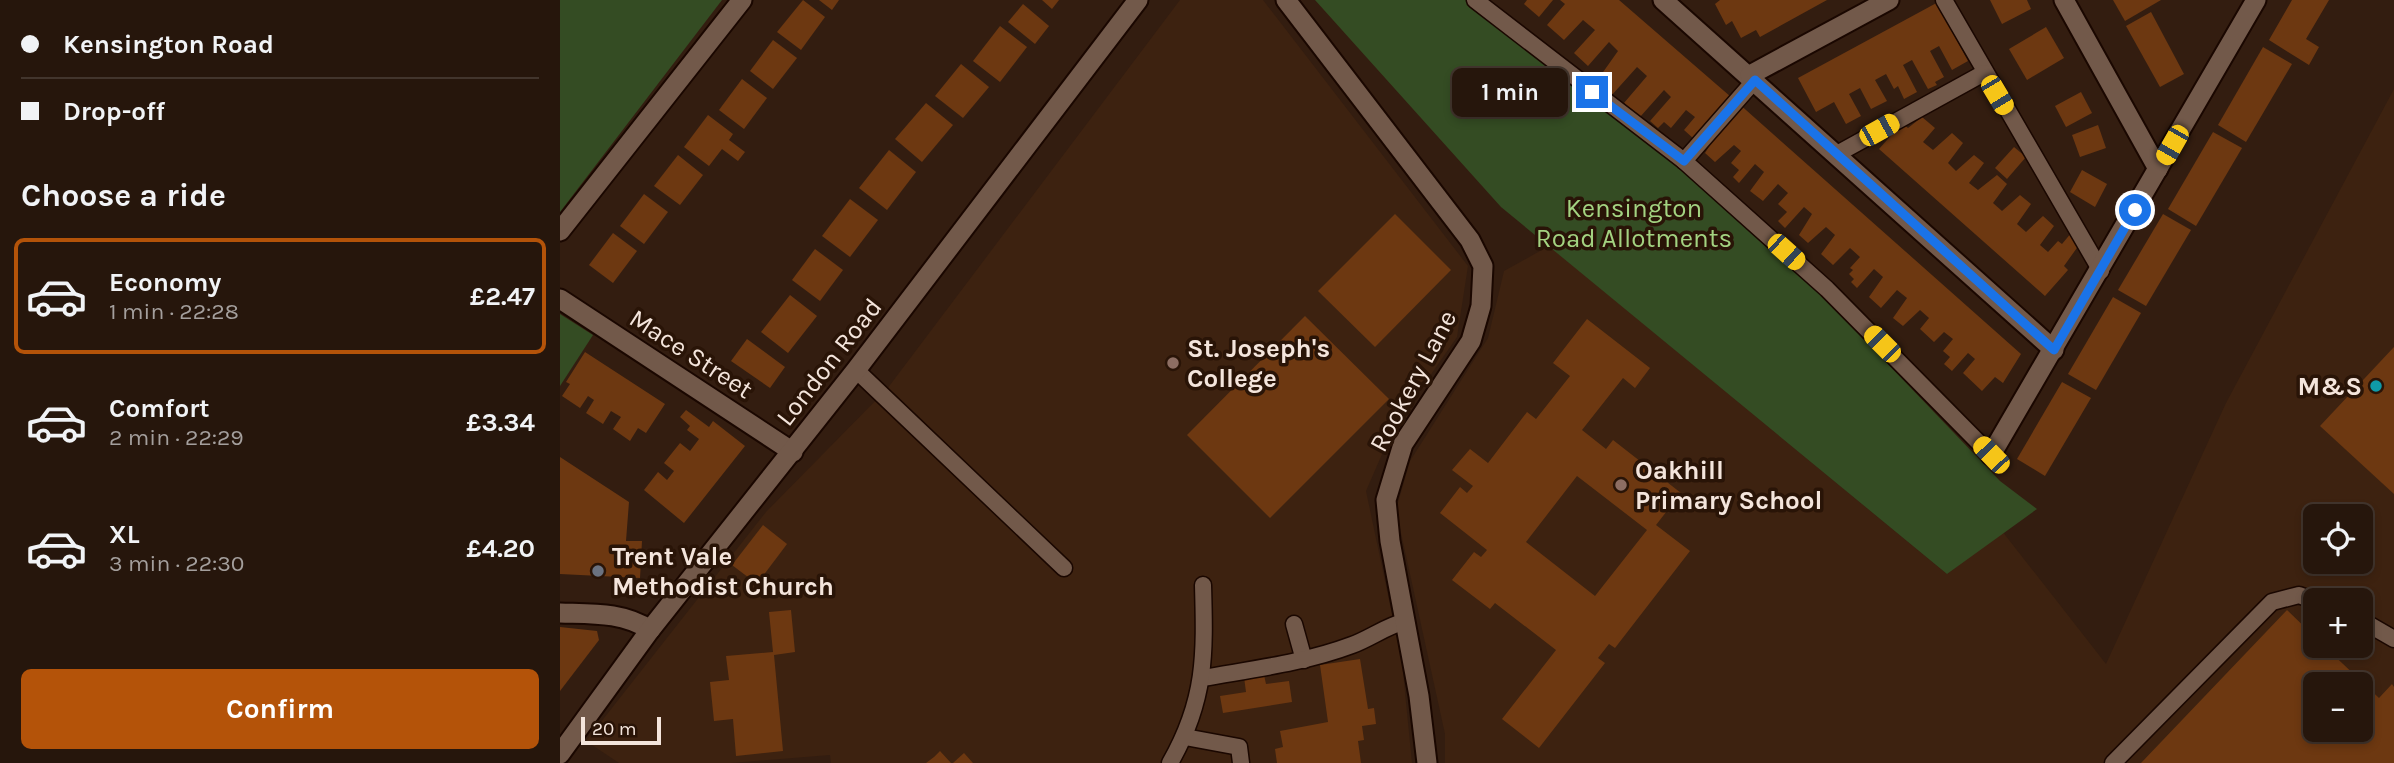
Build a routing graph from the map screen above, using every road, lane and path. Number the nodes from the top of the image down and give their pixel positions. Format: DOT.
graph roads {
  1 [pos="742,0"];
  2 [pos="1138,0"];
  3 [pos="1286,0"];
  4 [pos="1475,0"];
  5 [pos="1663,0"];
  6 [pos="1889,0"];
  7 [pos="1944,0"];
  8 [pos="2064,0"];
  9 [pos="2256,0"];
  10 [pos="1984,73"];
  11 [pos="1752,78"];
  12 [pos="1837,154"];
  13 [pos="1684,161"];
  14 [pos="2158,169"];
  15 [pos="560,231"];
  16 [pos="2101,271"];
  17 [pos="560,299"];
  18 [pos="2054,350"];
  19 [pos="856,370"];
  20 [pos="793,452"];
  21 [pos="1991,455"];
  22 [pos="1064,568"];
  23 [pos="1203,585"];
  24 [pos="2303,596"];
  25 [pos="560,613"];
  26 [pos="1406,621"];
  27 [pos="1294,624"];
  28 [pos="2373,627"];
  29 [pos="650,631"];
  30 [pos="2394,639"];
  31 [pos="1304,660"];
  32 [pos="1203,678"];
  33 [pos="1185,737"];
  34 [pos="560,754"];
  35 [pos="1170,763"];
  36 [pos="1241,763"];
  37 [pos="1427,763"];
  38 [pos="2113,763"];
  1 -- 15 [label="street"];
  2 -- 19 [label="street, London Road"];
  3 -- 26 [label="street, Rookery Lane"];
  4 -- 13 [label="lane"];
  5 -- 11 [label="street"];
  6 -- 11 [label="street"];
  7 -- 10 [label="lane"];
  8 -- 14 [label="street"];
  9 -- 14 [label="street"];
  10 -- 12 [label="lane"];
  10 -- 16 [label="lane"];
  11 -- 12 [label="street"];
  11 -- 13 [label="lane"];
  12 -- 18 [label="street"];
  13 -- 21 [label="lane"];
  14 -- 16 [label="street"];
  16 -- 18 [label="street"];
  17 -- 20 [label="street, Mace Street"];
  18 -- 21 [label="street"];
  19 -- 20 [label="street, London Road"];
  19 -- 22 [label="lane"];
  20 -- 29 [label="street, London Road"];
  23 -- 32 [label="lane"];
  24 -- 38 [label="lane"];
  25 -- 29 [label="street"];
  26 -- 31 [label="lane"];
  26 -- 37 [label="street, Rookery Lane"];
  27 -- 31 [label="lane"];
  28 -- 30 [label="lane"];
  29 -- 34 [label="street, London Road"];
  31 -- 32 [label="lane"];
  32 -- 33 [label="lane"];
  33 -- 35 [label="lane"];
  33 -- 36 [label="lane"];
}
